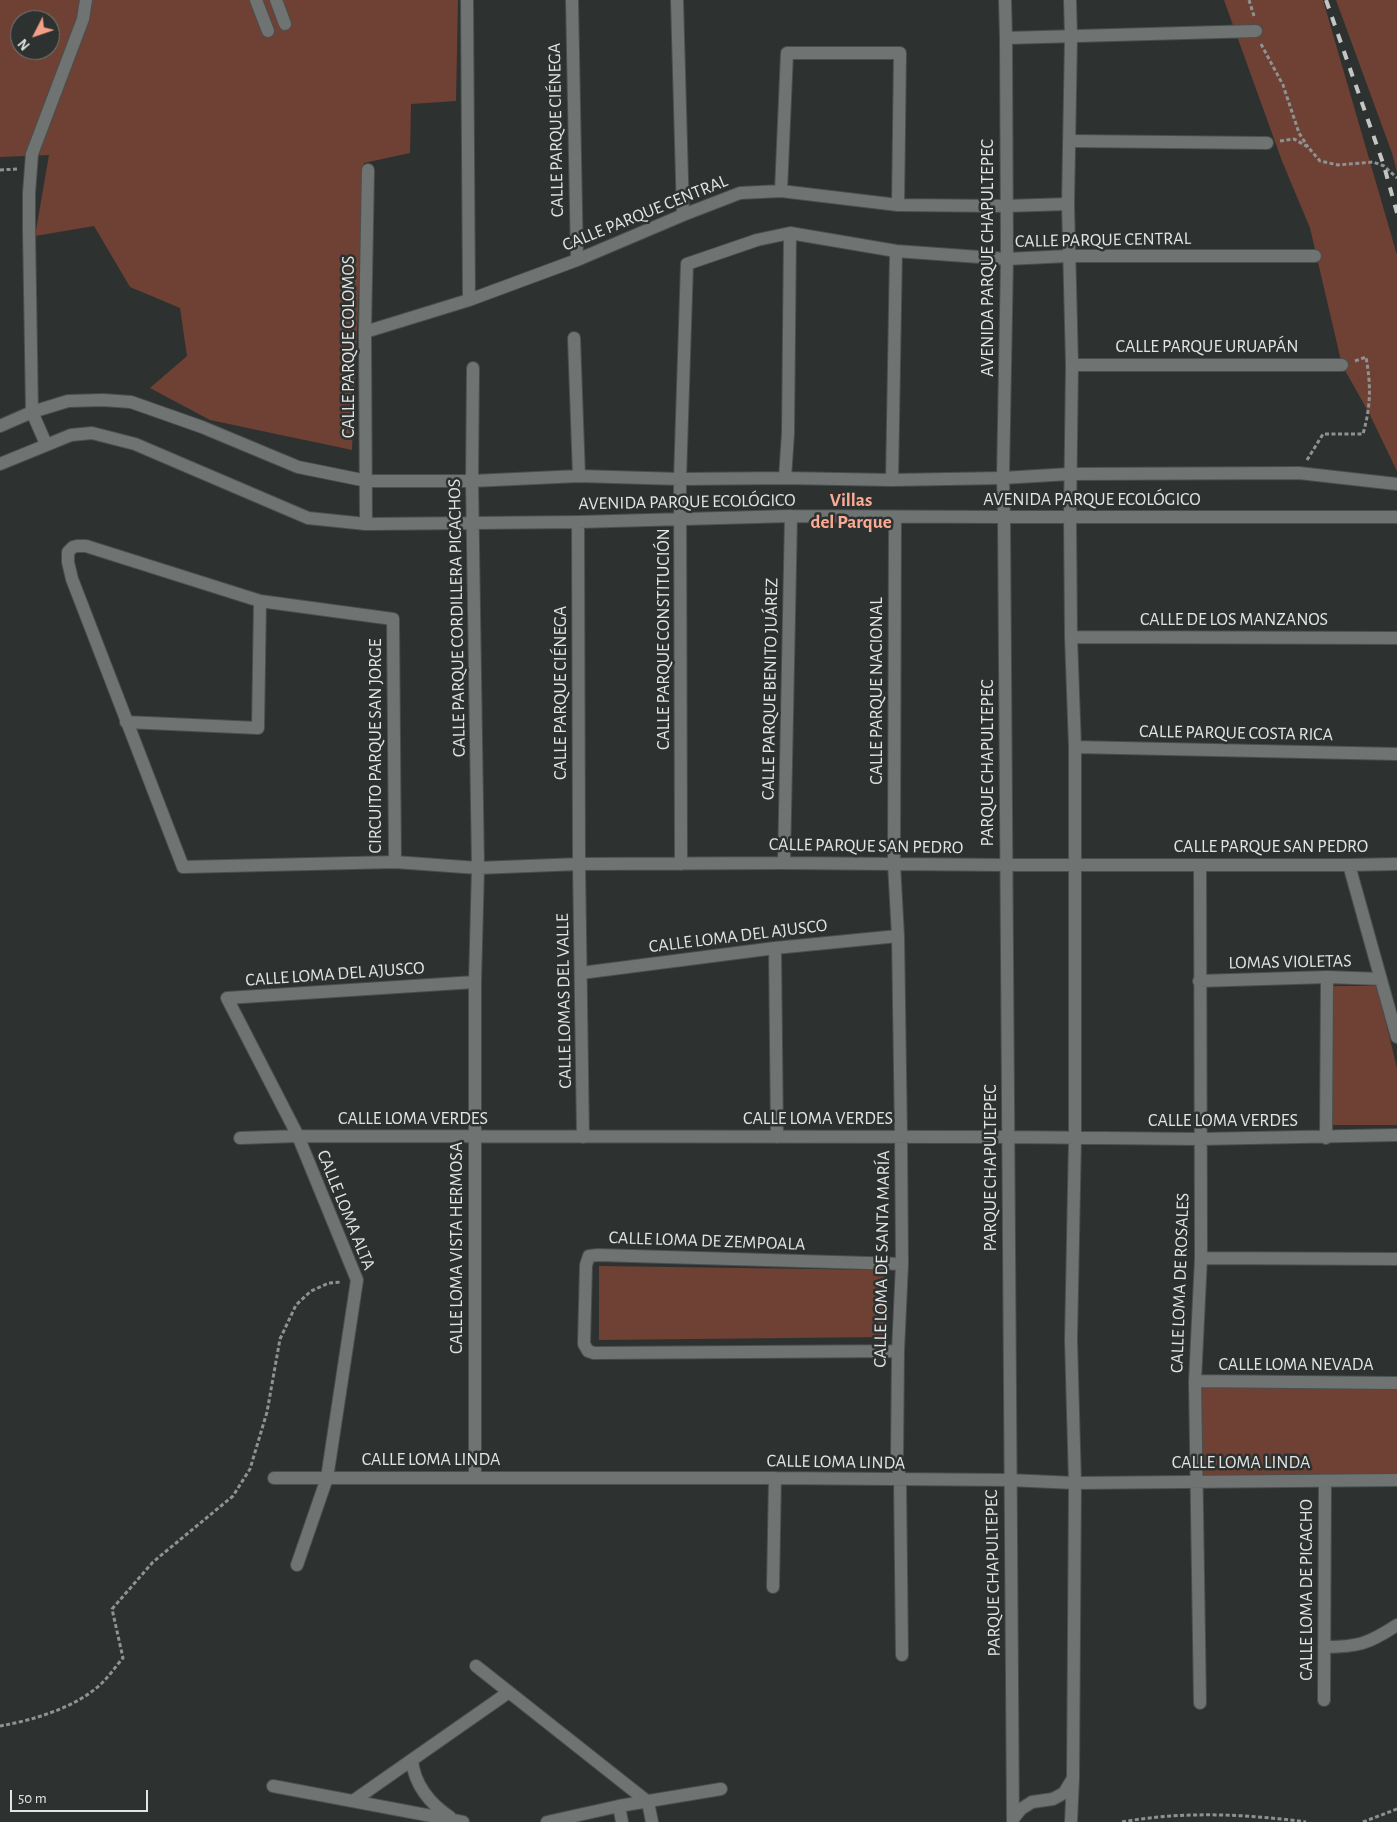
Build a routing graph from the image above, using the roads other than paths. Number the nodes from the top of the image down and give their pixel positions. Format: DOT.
graph roads {
  1 [pos="86,0"];
  2 [pos="256,0"];
  3 [pos="276,0"];
  4 [pos="467,0"];
  5 [pos="572,0"];
  6 [pos="678,0"];
  7 [pos="1005,0"];
  8 [pos="1070,0"];
  9 [pos="285,24"];
  10 [pos="268,31"];
  11 [pos="1256,31"];
  12 [pos="1071,36"];
  13 [pos="1006,38"];
  14 [pos="1070,141"];
  15 [pos="1267,144"];
  16 [pos="368,170"];
  17 [pos="781,191"];
  18 [pos="1068,204"];
  19 [pos="898,205"];
  20 [pos="1005,206"];
  21 [pos="683,215"];
  22 [pos="790,233"];
  23 [pos="896,251"];
  24 [pos="1068,256"];
  25 [pos="1315,256"];
  26 [pos="1006,259"];
  27 [pos="576,260"];
  28 [pos="687,264"];
  29 [pos="468,300"];
  30 [pos="366,332"];
  31 [pos="574,338"];
  32 [pos="1072,365"];
  33 [pos="1342,365"];
  34 [pos="473,368"];
  35 [pos="32,412"];
  36 [pos="0,426"];
  37 [pos="46,444"];
  38 [pos="0,464"];
  39 [pos="1069,474"];
  40 [pos="579,476"];
  41 [pos="785,478"];
  42 [pos="1003,478"];
  43 [pos="680,479"];
  44 [pos="892,480"];
  45 [pos="367,481"];
  46 [pos="472,481"];
  47 [pos="1397,484"];
  48 [pos="791,516"];
  49 [pos="1070,516"];
  50 [pos="1004,517"];
  51 [pos="1397,517"];
  52 [pos="682,518"];
  53 [pos="895,518"];
  54 [pos="578,522"];
  55 [pos="473,523"];
  56 [pos="366,524"];
  57 [pos="260,601"];
  58 [pos="1071,637"];
  59 [pos="1397,638"];
  60 [pos="126,722"];
  61 [pos="1074,747"];
  62 [pos="1397,754"];
  63 [pos="395,862"];
  64 [pos="784,862"];
  65 [pos="579,864"];
  66 [pos="681,864"];
  67 [pos="894,864"];
  68 [pos="1075,864"];
  69 [pos="1397,864"];
  70 [pos="1006,865"];
  71 [pos="1200,865"];
  72 [pos="1349,865"];
  73 [pos="478,868"];
  74 [pos="898,936"];
  75 [pos="775,948"];
  76 [pos="581,973"];
  77 [pos="1327,976"];
  78 [pos="1381,979"];
  79 [pos="1200,981"];
  80 [pos="475,982"];
  81 [pos="227,998"];
  82 [pos="1397,1037"];
  83 [pos="1397,1135"];
  84 [pos="298,1136"];
  85 [pos="475,1137"];
  86 [pos="583,1137"];
  87 [pos="777,1137"];
  88 [pos="902,1137"];
  89 [pos="1009,1137"];
  90 [pos="240,1138"];
  91 [pos="1075,1138"];
  92 [pos="1326,1138"];
  93 [pos="1200,1139"];
  94 [pos="1201,1258"];
  95 [pos="1397,1258"];
  96 [pos="902,1264"];
  97 [pos="898,1351"];
  98 [pos="1195,1382"];
  99 [pos="1397,1383"];
  100 [pos="274,1478"];
  101 [pos="327,1478"];
  102 [pos="475,1478"];
  103 [pos="776,1478"];
  104 [pos="900,1480"];
  105 [pos="1010,1480"];
  106 [pos="1397,1480"];
  107 [pos="1196,1481"];
  108 [pos="1325,1481"];
  109 [pos="1076,1483"];
  110 [pos="297,1565"];
  111 [pos="773,1588"];
  112 [pos="1397,1625"];
  113 [pos="1324,1647"];
  114 [pos="902,1655"];
  115 [pos="476,1666"];
  116 [pos="509,1692"];
  117 [pos="1324,1700"];
  118 [pos="1200,1703"];
  119 [pos="412,1760"];
  120 [pos="1073,1778"];
  121 [pos="273,1786"];
  122 [pos="721,1789"];
  123 [pos="353,1800"];
  124 [pos="648,1802"];
  125 [pos="619,1806"];
  126 [pos="458,1821"];
  127 [pos="1013,1821"];
  128 [pos="547,1822"];
  129 [pos="622,1822"];
  130 [pos="652,1822"];
  131 [pos="1071,1822"];
  1 -- 35 [label="street"];
  2 -- 10 [label="street"];
  3 -- 9 [label="street"];
  4 -- 29 [label="street"];
  5 -- 27 [label="street, CALLE PARQUE CIÉNEGA"];
  6 -- 21 [label="street"];
  7 -- 13 [label="street, AVENIDA PARQUE CHAPULTEPEC"];
  8 -- 12 [label="street"];
  11 -- 12 [label="street"];
  12 -- 13 [label="street"];
  12 -- 14 [label="street"];
  13 -- 20 [label="street, AVENIDA PARQUE CHAPULTEPEC"];
  14 -- 15 [label="street"];
  14 -- 18 [label="street"];
  16 -- 30 [label="street, CALLE PARQUE COLOMOS"];
  17 -- 19 [label="street, CALLE PARQUE CENTRAL"];
  17 -- 19 [label="street"];
  17 -- 21 [label="street, CALLE PARQUE CENTRAL"];
  18 -- 20 [label="street, CALLE PARQUE CENTRAL"];
  18 -- 24 [label="street"];
  19 -- 20 [label="street, CALLE PARQUE CENTRAL"];
  20 -- 26 [label="street, AVENIDA PARQUE CHAPULTEPEC"];
  21 -- 27 [label="street, CALLE PARQUE CENTRAL"];
  22 -- 23 [label="street, CALLE PARQUE CENTRAL"];
  22 -- 28 [label="street, CALLE PARQUE CENTRAL"];
  22 -- 41 [label="street"];
  23 -- 26 [label="street, CALLE PARQUE CENTRAL"];
  23 -- 44 [label="street"];
  24 -- 25 [label="street, CALLE PARQUE CENTRAL"];
  24 -- 26 [label="street, CALLE PARQUE CENTRAL"];
  24 -- 32 [label="street"];
  26 -- 42 [label="street, AVENIDA PARQUE CHAPULTEPEC"];
  27 -- 29 [label="street, CALLE PARQUE CENTRAL"];
  28 -- 43 [label="street, CALLE PARQUE CONSTITUCIÓN"];
  29 -- 30 [label="street, CALLE PARQUE CENTRAL"];
  30 -- 45 [label="street, CALLE PARQUE COLOMOS"];
  31 -- 40 [label="street"];
  32 -- 33 [label="street, CALLE PARQUE URUAPÁN"];
  32 -- 39 [label="street"];
  34 -- 46 [label="street, CALLE PARQUE CORDILLERA PICACHOS"];
  35 -- 36 [label="street, AVENIDA PARQUE ECOLÓGICO"];
  35 -- 37 [label="street"];
  35 -- 45 [label="street, AVENIDA PARQUE ECOLÓGICO"];
  37 -- 38 [label="street, AVENIDA PARQUE ECOLÓGICO"];
  37 -- 56 [label="street, AVENIDA PARQUE ECOLÓGICO"];
  39 -- 42 [label="street, AVENIDA PARQUE ECOLÓGICO"];
  39 -- 47 [label="street, AVENIDA PARQUE ECOLÓGICO"];
  39 -- 49 [label="street"];
  40 -- 43 [label="street, AVENIDA PARQUE ECOLÓGICO"];
  40 -- 46 [label="street, AVENIDA PARQUE ECOLÓGICO"];
  41 -- 43 [label="street, AVENIDA PARQUE ECOLÓGICO"];
  41 -- 44 [label="street, AVENIDA PARQUE ECOLÓGICO"];
  42 -- 44 [label="street, AVENIDA PARQUE ECOLÓGICO"];
  42 -- 50 [label="street, AVENIDA PARQUE CHAPULTEPEC"];
  43 -- 52 [label="street, CALLE PARQUE CONSTITUCIÓN"];
  45 -- 46 [label="street, AVENIDA PARQUE ECOLÓGICO"];
  45 -- 56 [label="street, CALLE PARQUE COLOMOS"];
  46 -- 55 [label="street, CALLE PARQUE CORDILLERA PICACHOS"];
  48 -- 52 [label="street, AVENIDA PARQUE ECOLÓGICO"];
  48 -- 53 [label="street, AVENIDA PARQUE ECOLÓGICO"];
  48 -- 64 [label="street, CALLE PARQUE BENITO JUÁREZ"];
  49 -- 50 [label="street, AVENIDA PARQUE ECOLÓGICO"];
  49 -- 51 [label="street, AVENIDA PARQUE ECOLÓGICO"];
  49 -- 58 [label="street"];
  50 -- 53 [label="street, AVENIDA PARQUE ECOLÓGICO"];
  50 -- 70 [label="street, PARQUE CHAPULTEPEC"];
  52 -- 54 [label="street, AVENIDA PARQUE ECOLÓGICO"];
  52 -- 66 [label="street, CALLE PARQUE CONSTITUCIÓN"];
  53 -- 67 [label="street, CALLE PARQUE NACIONAL"];
  54 -- 55 [label="street, AVENIDA PARQUE ECOLÓGICO"];
  54 -- 65 [label="street, CALLE PARQUE CIÉNEGA"];
  55 -- 56 [label="street, AVENIDA PARQUE ECOLÓGICO"];
  55 -- 73 [label="street, CALLE PARQUE CORDILLERA PICACHOS"];
  57 -- 60 [label="street"];
  57 -- 60 [label="street, CIRCUITO PARQUE SAN JORGE"];
  57 -- 63 [label="street, CIRCUITO PARQUE SAN JORGE"];
  58 -- 59 [label="street, CALLE DE LOS MANZANOS"];
  58 -- 61 [label="street"];
  60 -- 63 [label="street, CIRCUITO PARQUE SAN JORGE"];
  61 -- 62 [label="street, CALLE PARQUE COSTA RICA"];
  61 -- 68 [label="street"];
  63 -- 73 [label="street, CALLE PARQUE SAN PEDRO"];
  64 -- 66 [label="street, CALLE PARQUE SAN PEDRO"];
  64 -- 67 [label="street, CALLE PARQUE SAN PEDRO"];
  65 -- 66 [label="street, CALLE PARQUE SAN PEDRO"];
  65 -- 73 [label="street, CALLE PARQUE SAN PEDRO"];
  65 -- 76 [label="street, CALLE LOMAS DEL VALLE"];
  67 -- 70 [label="street, CALLE PARQUE SAN PEDRO"];
  67 -- 74 [label="street, CALLE LOMA DE SANTA MARÍA"];
  68 -- 70 [label="street, CALLE PARQUE SAN PEDRO"];
  68 -- 71 [label="street, CALLE PARQUE SAN PEDRO"];
  68 -- 91 [label="street"];
  69 -- 72 [label="street, CALLE PARQUE SAN PEDRO"];
  70 -- 89 [label="street, PARQUE CHAPULTEPEC"];
  71 -- 72 [label="street, CALLE PARQUE SAN PEDRO"];
  71 -- 79 [label="street, CALLE LOMA DE ROSALES"];
  72 -- 78 [label="street"];
  73 -- 80 [label="street, CALLE LOMA VISTA HERMOSA"];
  74 -- 75 [label="street, CALLE LOMA DEL AJUSCO"];
  74 -- 88 [label="street, CALLE LOMA DE SANTA MARÍA"];
  75 -- 76 [label="street, CALLE LOMA DEL AJUSCO"];
  75 -- 87 [label="street"];
  76 -- 86 [label="street, CALLE LOMAS DEL VALLE"];
  77 -- 78 [label="street, LOMAS VIOLETAS"];
  77 -- 79 [label="street, LOMAS VIOLETAS"];
  77 -- 92 [label="street"];
  78 -- 82 [label="street"];
  79 -- 93 [label="street, CALLE LOMA DE ROSALES"];
  80 -- 81 [label="street, CALLE LOMA DEL AJUSCO"];
  80 -- 85 [label="street, CALLE LOMA VISTA HERMOSA"];
  81 -- 84 [label="street, CALLE LOMA ALTA"];
  83 -- 92 [label="street, CALLE LOMA VERDES"];
  84 -- 85 [label="street, CALLE LOMA VERDES"];
  84 -- 90 [label="street, CALLE LOMA VERDES"];
  84 -- 101 [label="street, CALLE LOMA ALTA"];
  85 -- 86 [label="street, CALLE LOMA VERDES"];
  85 -- 102 [label="street, CALLE LOMA VISTA HERMOSA"];
  86 -- 87 [label="street, CALLE LOMA VERDES"];
  87 -- 88 [label="street, CALLE LOMA VERDES"];
  88 -- 89 [label="street, CALLE LOMA VERDES"];
  88 -- 96 [label="street, CALLE LOMA DE SANTA MARÍA"];
  89 -- 91 [label="street, CALLE LOMA VERDES"];
  89 -- 105 [label="street, PARQUE CHAPULTEPEC"];
  91 -- 93 [label="street, CALLE LOMA VERDES"];
  91 -- 109 [label="street"];
  92 -- 93 [label="street, CALLE LOMA VERDES"];
  93 -- 94 [label="street, CALLE LOMA DE ROSALES"];
  94 -- 95 [label="street"];
  94 -- 98 [label="street, CALLE LOMA DE ROSALES"];
  96 -- 97 [label="street, CALLE LOMA DE SANTA MARÍA"];
  96 -- 97 [label="street, CALLE LOMA DE ZEMPOALA"];
  97 -- 104 [label="street, CALLE LOMA DE SANTA MARÍA"];
  98 -- 99 [label="street, CALLE LOMA NEVADA"];
  98 -- 107 [label="street, CALLE LOMA DE ROSALES"];
  100 -- 101 [label="street, CALLE LOMA LINDA"];
  101 -- 102 [label="street, CALLE LOMA LINDA"];
  101 -- 110 [label="street, CALLE LOMA ALTA"];
  102 -- 103 [label="street, CALLE LOMA LINDA"];
  103 -- 104 [label="street, CALLE LOMA LINDA"];
  103 -- 111 [label="street"];
  104 -- 105 [label="street, CALLE LOMA LINDA"];
  104 -- 114 [label="street, CALLE LOMA DE SANTA MARÍA"];
  105 -- 109 [label="street, CALLE LOMA LINDA"];
  105 -- 127 [label="street, PARQUE CHAPULTEPEC"];
  106 -- 108 [label="street, CALLE LOMA LINDA"];
  107 -- 108 [label="street, CALLE LOMA LINDA"];
  107 -- 109 [label="street, CALLE LOMA LINDA"];
  107 -- 118 [label="street, CALLE LOMA DE ROSALES"];
  108 -- 113 [label="street, CALLE LOMA DE PICACHO"];
  109 -- 120 [label="street"];
  112 -- 113 [label="street"];
  113 -- 117 [label="street, CALLE LOMA DE PICACHO"];
  115 -- 116 [label="street"];
  116 -- 119 [label="street"];
  116 -- 124 [label="street"];
  119 -- 123 [label="street"];
  119 -- 126 [label="street"];
  120 -- 127 [label="street, PARQUE CHAPULTEPEC"];
  120 -- 131 [label="street"];
  121 -- 123 [label="street"];
  122 -- 124 [label="street"];
  123 -- 126 [label="street"];
  124 -- 125 [label="street"];
  124 -- 130 [label="street"];
  125 -- 128 [label="street"];
  125 -- 129 [label="street"];
}
